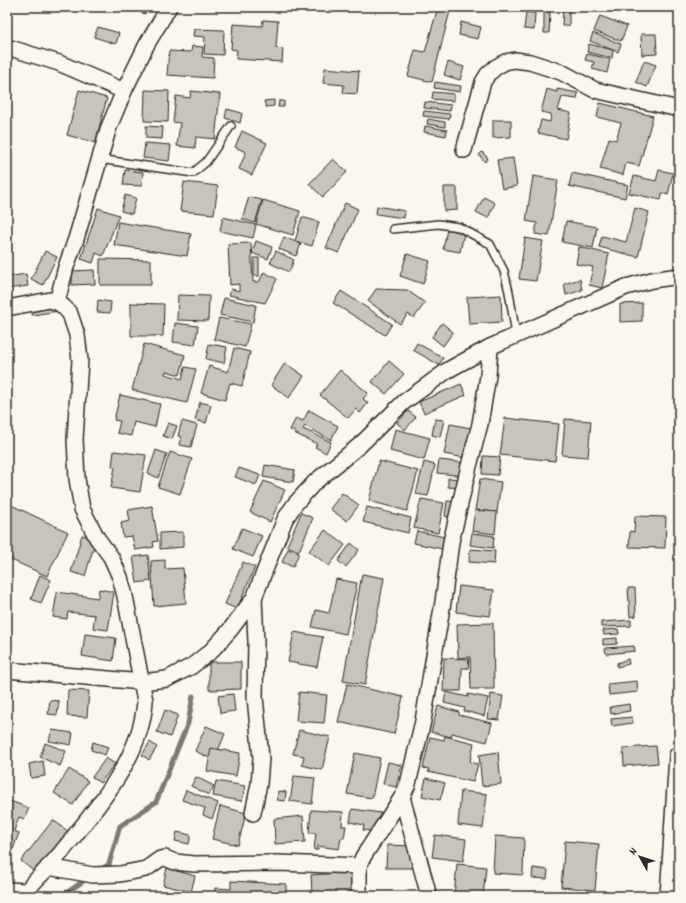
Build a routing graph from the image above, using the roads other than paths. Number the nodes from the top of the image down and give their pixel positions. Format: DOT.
graph roads {
  1 [pos="169,7"];
  2 [pos="7,47"];
  3 [pos="124,91"];
  4 [pos="679,109"];
  5 [pos="231,126"];
  6 [pos="464,150"];
  7 [pos="99,159"];
  8 [pos="393,229"];
  9 [pos="679,276"];
  10 [pos="57,302"];
  11 [pos="7,308"];
  12 [pos="516,335"];
  13 [pos="490,347"];
  14 [pos="254,598"];
  15 [pos="7,670"];
  16 [pos="142,682"];
  17 [pos="679,756"];
  18 [pos="402,797"];
  19 [pos="253,813"];
  20 [pos="359,866"];
  21 [pos="48,867"];
  22 [pos="7,890"];
  23 [pos="25,894"];
  24 [pos="359,896"];
  25 [pos="429,896"];
  26 [pos="670,896"];
  1 -- 3 [label="street"];
  2 -- 3 [label="street"];
  3 -- 7 [label="street"];
  4 -- 6 [label="street"];
  5 -- 7 [label="lane"];
  7 -- 10 [label="street"];
  8 -- 12 [label="lane"];
  9 -- 12 [label="street"];
  10 -- 11 [label="street"];
  10 -- 16 [label="street"];
  12 -- 13 [label="street"];
  13 -- 14 [label="street"];
  13 -- 18 [label="street"];
  14 -- 16 [label="street"];
  14 -- 19 [label="street"];
  15 -- 16 [label="street"];
  16 -- 21 [label="street"];
  17 -- 26 [label="street"];
  18 -- 20 [label="street"];
  18 -- 25 [label="street"];
  20 -- 21 [label="street"];
  20 -- 24 [label="street"];
  21 -- 23 [label="street"];
  22 -- 23 [label="street"];
}
